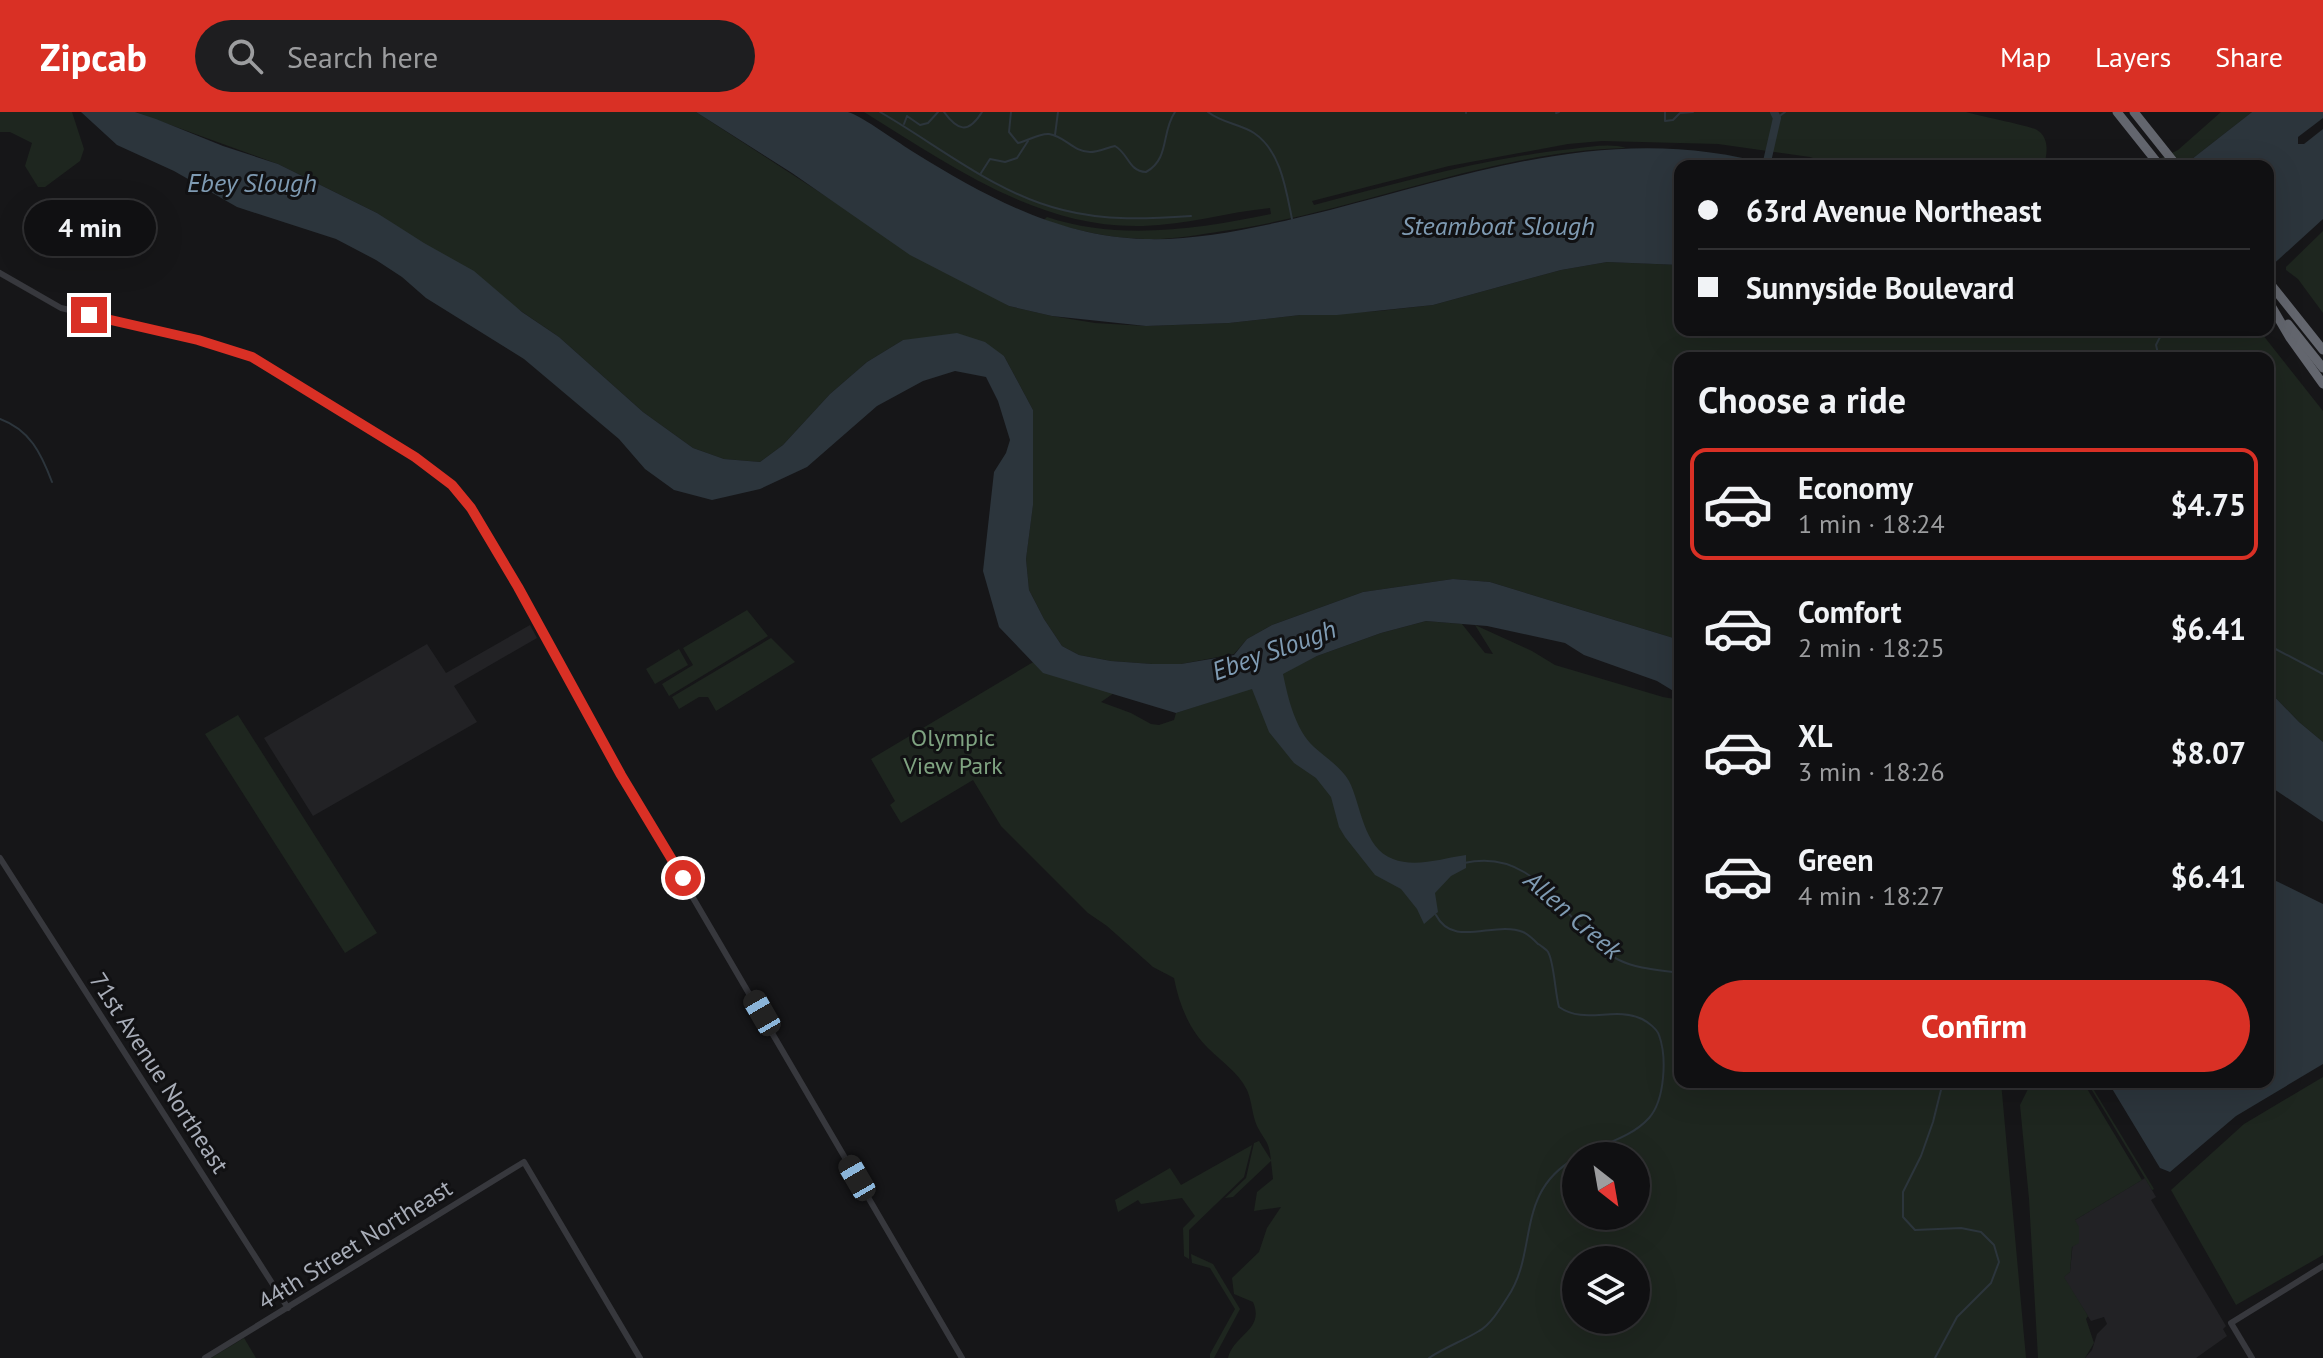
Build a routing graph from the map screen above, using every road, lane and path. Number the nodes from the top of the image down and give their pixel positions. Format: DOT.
graph roads {
  1 [pos="2117,112"];
  2 [pos="2134,112"];
  3 [pos="2155,160"];
  4 [pos="2172,160"];
  5 [pos="0,273"];
  6 [pos="2274,289"];
  7 [pos="2274,307"];
  8 [pos="2274,310"];
  9 [pos="2323,350"];
  10 [pos="2323,368"];
  11 [pos="2323,384"];
  12 [pos="0,858"];
  13 [pos="2323,1266"];
  14 [pos="288,1308"];
  15 [pos="205,1358"];
  16 [pos="640,1358"];
  17 [pos="962,1358"];
  18 [pos="2252,1358"];
  1 -- 3 [label="highway"];
  2 -- 4 [label="highway"];
  5 -- 17 [label="street"];
  6 -- 9 [label="highway"];
  7 -- 10 [label="highway"];
  8 -- 11 [label="highway"];
  12 -- 14 [label="street, 71st Avenue Northeast"];
  13 -- 18 [label="street"];
  14 -- 15 [label="street, 44th Street Northeast"];
  14 -- 16 [label="street, 44th Street Northeast"];
}
